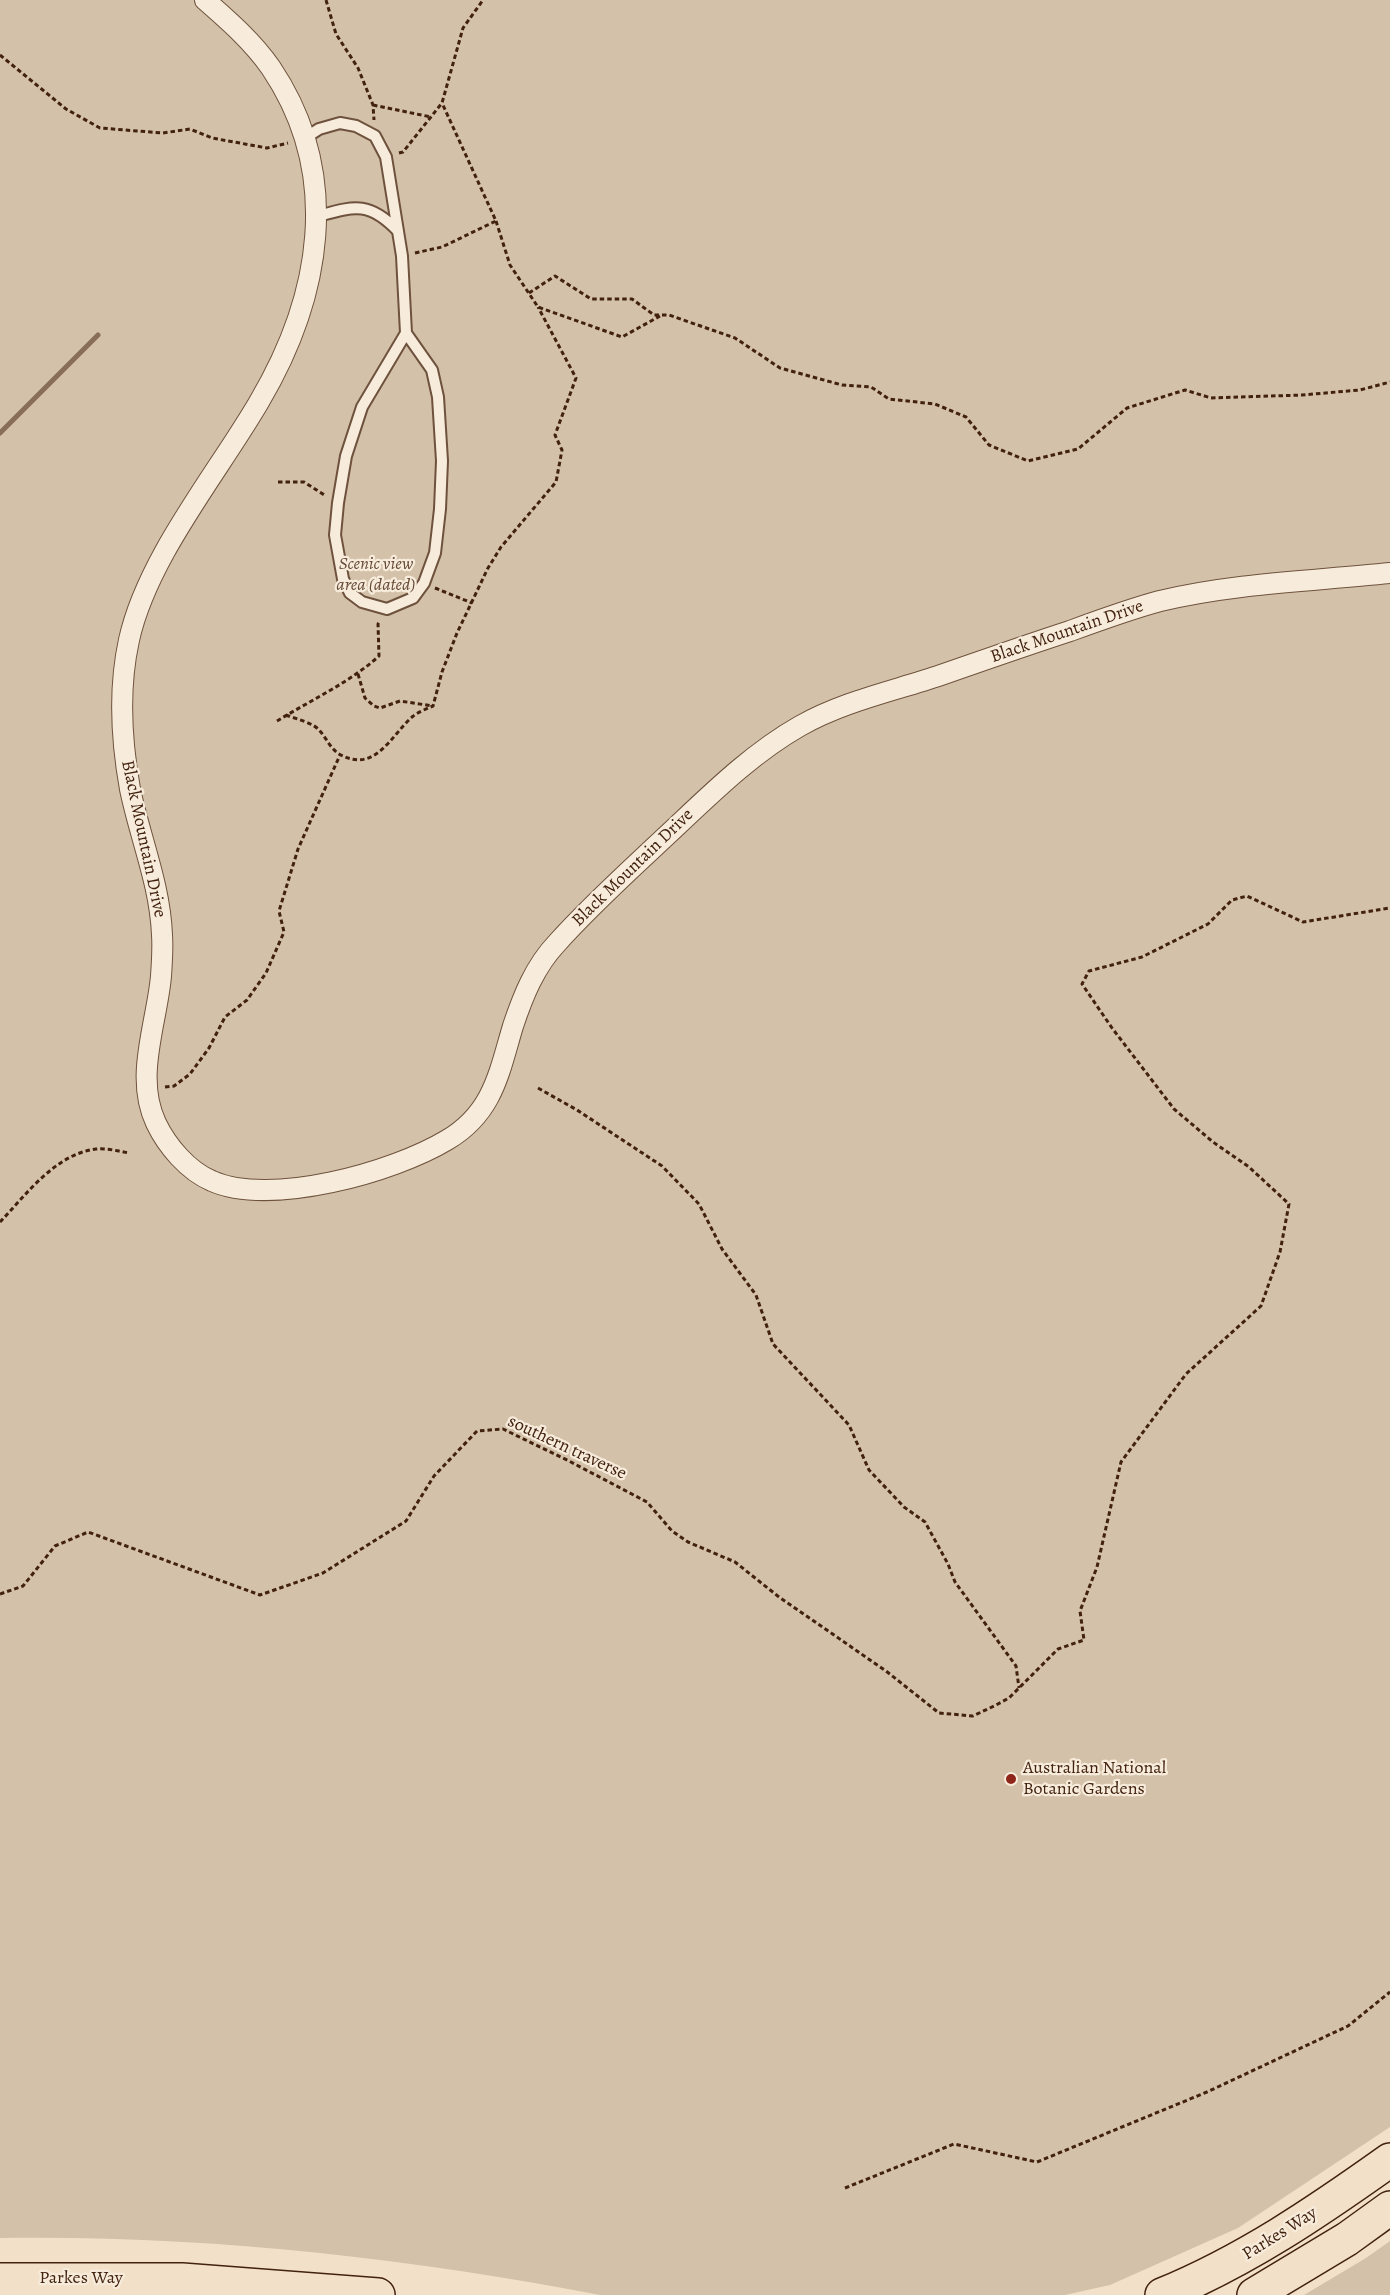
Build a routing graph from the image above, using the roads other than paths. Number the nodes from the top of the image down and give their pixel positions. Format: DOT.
graph roads {
  1 [pos="205,0"];
  2 [pos="305,138"];
  3 [pos="318,216"];
  4 [pos="398,231"];
  5 [pos="406,333"];
  6 [pos="1390,573"];
  7 [pos="1390,2160"];
  8 [pos="1390,2208"];
  9 [pos="0,2280"];
  10 [pos="378,2295"];
  11 [pos="1162,2295"];
  12 [pos="1254,2295"];
  1 -- 2 [label="street, Black Mountain Drive"];
  2 -- 3 [label="street, Black Mountain Drive"];
  2 -- 4 [label="lane"];
  3 -- 4 [label="lane"];
  3 -- 6 [label="street, Black Mountain Drive"];
  4 -- 5 [label="lane"];
  5 -- 5 [label="lane"];
  7 -- 11 [label="highway, Parkes Way"];
  8 -- 12 [label="highway"];
  9 -- 10 [label="highway, Parkes Way"];
}
